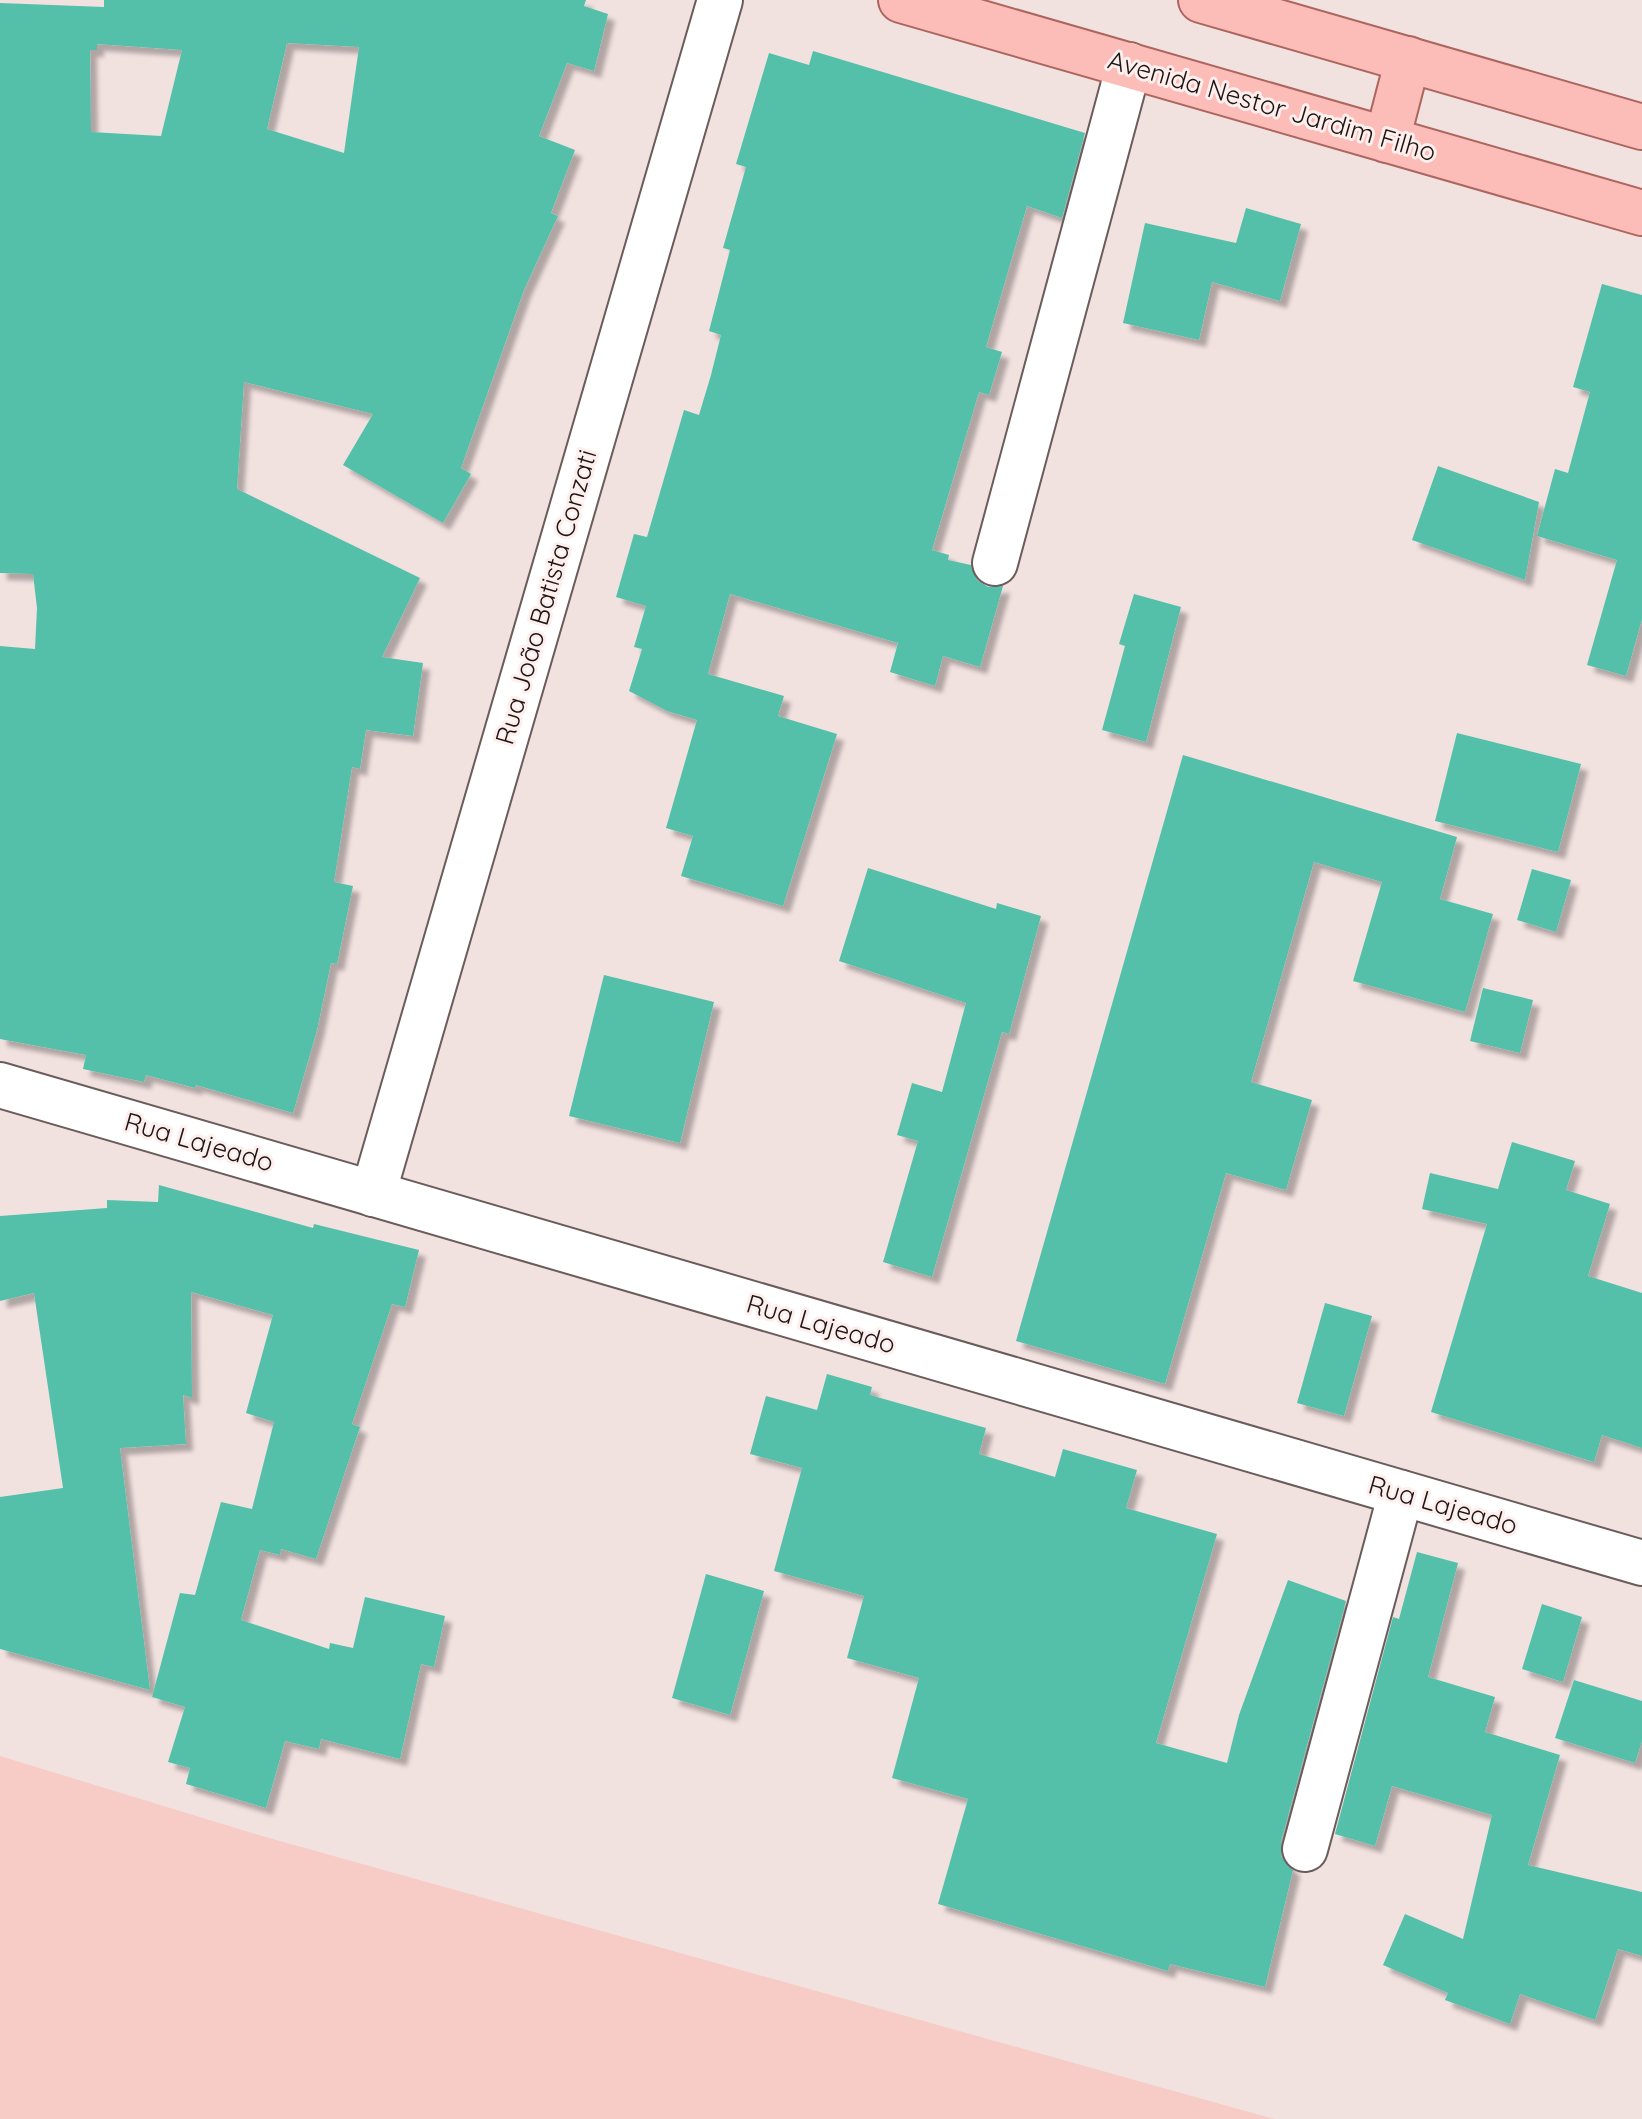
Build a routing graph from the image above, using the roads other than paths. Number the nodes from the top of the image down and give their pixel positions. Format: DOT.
graph roads {
  1 [pos="720,0"];
  2 [pos="901,0"];
  3 [pos="1201,0"];
  4 [pos="1408,59"];
  5 [pos="1129,65"];
  6 [pos="1642,127"];
  7 [pos="1387,140"];
  8 [pos="1642,213"];
  9 [pos="995,563"];
  10 [pos="0,1085"];
  11 [pos="373,1194"];
  12 [pos="1401,1493"];
  13 [pos="1642,1563"];
  14 [pos="1305,1849"];
  1 -- 11 [label="street, Rua João Batista Conzati"];
  2 -- 5 [label="main road, Avenida Nestor Jardim Filho"];
  3 -- 4 [label="main road"];
  4 -- 6 [label="main road"];
  4 -- 7 [label="main road"];
  5 -- 7 [label="main road, Avenida Nestor Jardim Filho"];
  5 -- 9 [label="street"];
  7 -- 8 [label="main road, Avenida Nestor Jardim Filho"];
  10 -- 11 [label="street, Rua Lajeado"];
  11 -- 12 [label="street, Rua Lajeado"];
  12 -- 13 [label="street, Rua Lajeado"];
  12 -- 14 [label="street"];
}
